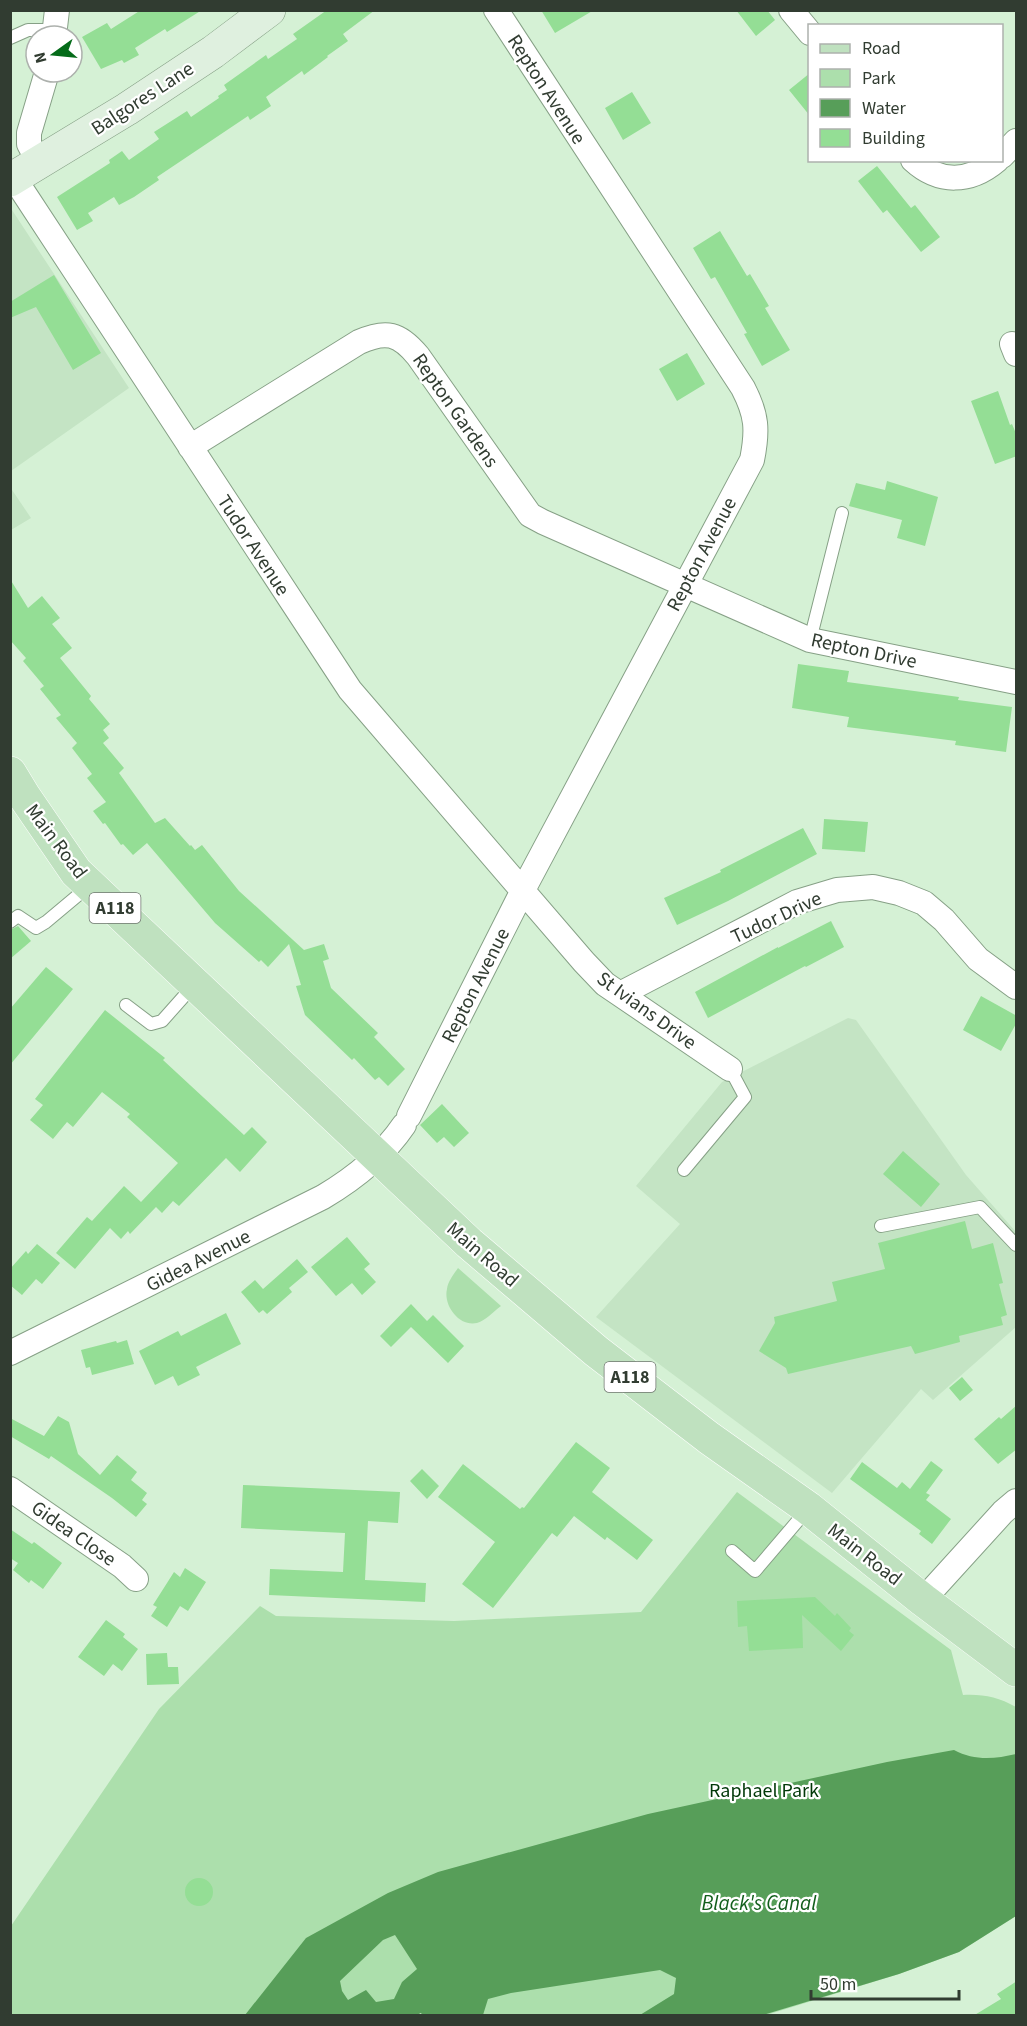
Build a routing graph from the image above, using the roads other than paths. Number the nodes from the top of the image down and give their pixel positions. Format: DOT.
graph roads {
  1 [pos="269,10"];
  2 [pos="496,10"];
  3 [pos="791,10"];
  4 [pos="808,31"];
  5 [pos="24,32"];
  6 [pos="10,38"];
  7 [pos="43,84"];
  8 [pos="1017,141"];
  9 [pos="1003,155"];
  10 [pos="915,162"];
  11 [pos="994,162"];
  12 [pos="21,174"];
  13 [pos="190,447"];
  14 [pos="842,513"];
  15 [pos="684,585"];
  16 [pos="810,640"];
  17 [pos="1017,682"];
  18 [pos="10,773"];
  19 [pos="90,885"];
  20 [pos="523,890"];
  21 [pos="10,922"];
  22 [pos="195,984"];
  23 [pos="1017,987"];
  24 [pos="620,994"];
  25 [pos="126,1005"];
  26 [pos="730,1069"];
  27 [pos="379,1157"];
  28 [pos="684,1170"];
  29 [pos="881,1226"];
  30 [pos="1017,1245"];
  31 [pos="10,1353"];
  32 [pos="10,1489"];
  33 [pos="1017,1501"];
  34 [pos="808,1508"];
  35 [pos="732,1551"];
  36 [pos="136,1579"];
  37 [pos="924,1600"];
  38 [pos="1017,1670"];
  1 -- 12 [label="street, Balgores Lane"];
  2 -- 15 [label="street, Repton Avenue"];
  3 -- 4 [label="street"];
  5 -- 6 [label="lane"];
  7 -- 12 [label="street, Tudor Avenue"];
  8 -- 9 [label="street"];
  10 -- 11 [label="street"];
  12 -- 13 [label="street, Tudor Avenue"];
  13 -- 15 [label="street, Repton Gardens"];
  13 -- 20 [label="street, Tudor Avenue"];
  14 -- 16 [label="lane"];
  15 -- 16 [label="street, Repton Drive"];
  15 -- 20 [label="street, Repton Avenue"];
  16 -- 17 [label="street, Repton Drive"];
  18 -- 19 [label="main road, Main Road / A118"];
  19 -- 21 [label="lane"];
  19 -- 22 [label="main road, Main Road / A118"];
  20 -- 24 [label="street, St Ivians Drive"];
  20 -- 27 [label="street, Repton Avenue"];
  22 -- 25 [label="lane"];
  22 -- 27 [label="main road, Main Road / A118"];
  23 -- 24 [label="street, Tudor Drive"];
  24 -- 26 [label="street, St Ivians Drive"];
  26 -- 28 [label="lane"];
  27 -- 31 [label="street, Gidea Avenue"];
  27 -- 34 [label="main road, Main Road / A118"];
  29 -- 30 [label="lane"];
  32 -- 36 [label="street, Gidea Close"];
  33 -- 37 [label="street"];
  34 -- 35 [label="lane"];
  34 -- 37 [label="main road, Main Road / A118"];
  37 -- 38 [label="main road, Main Road / A118"];
}
